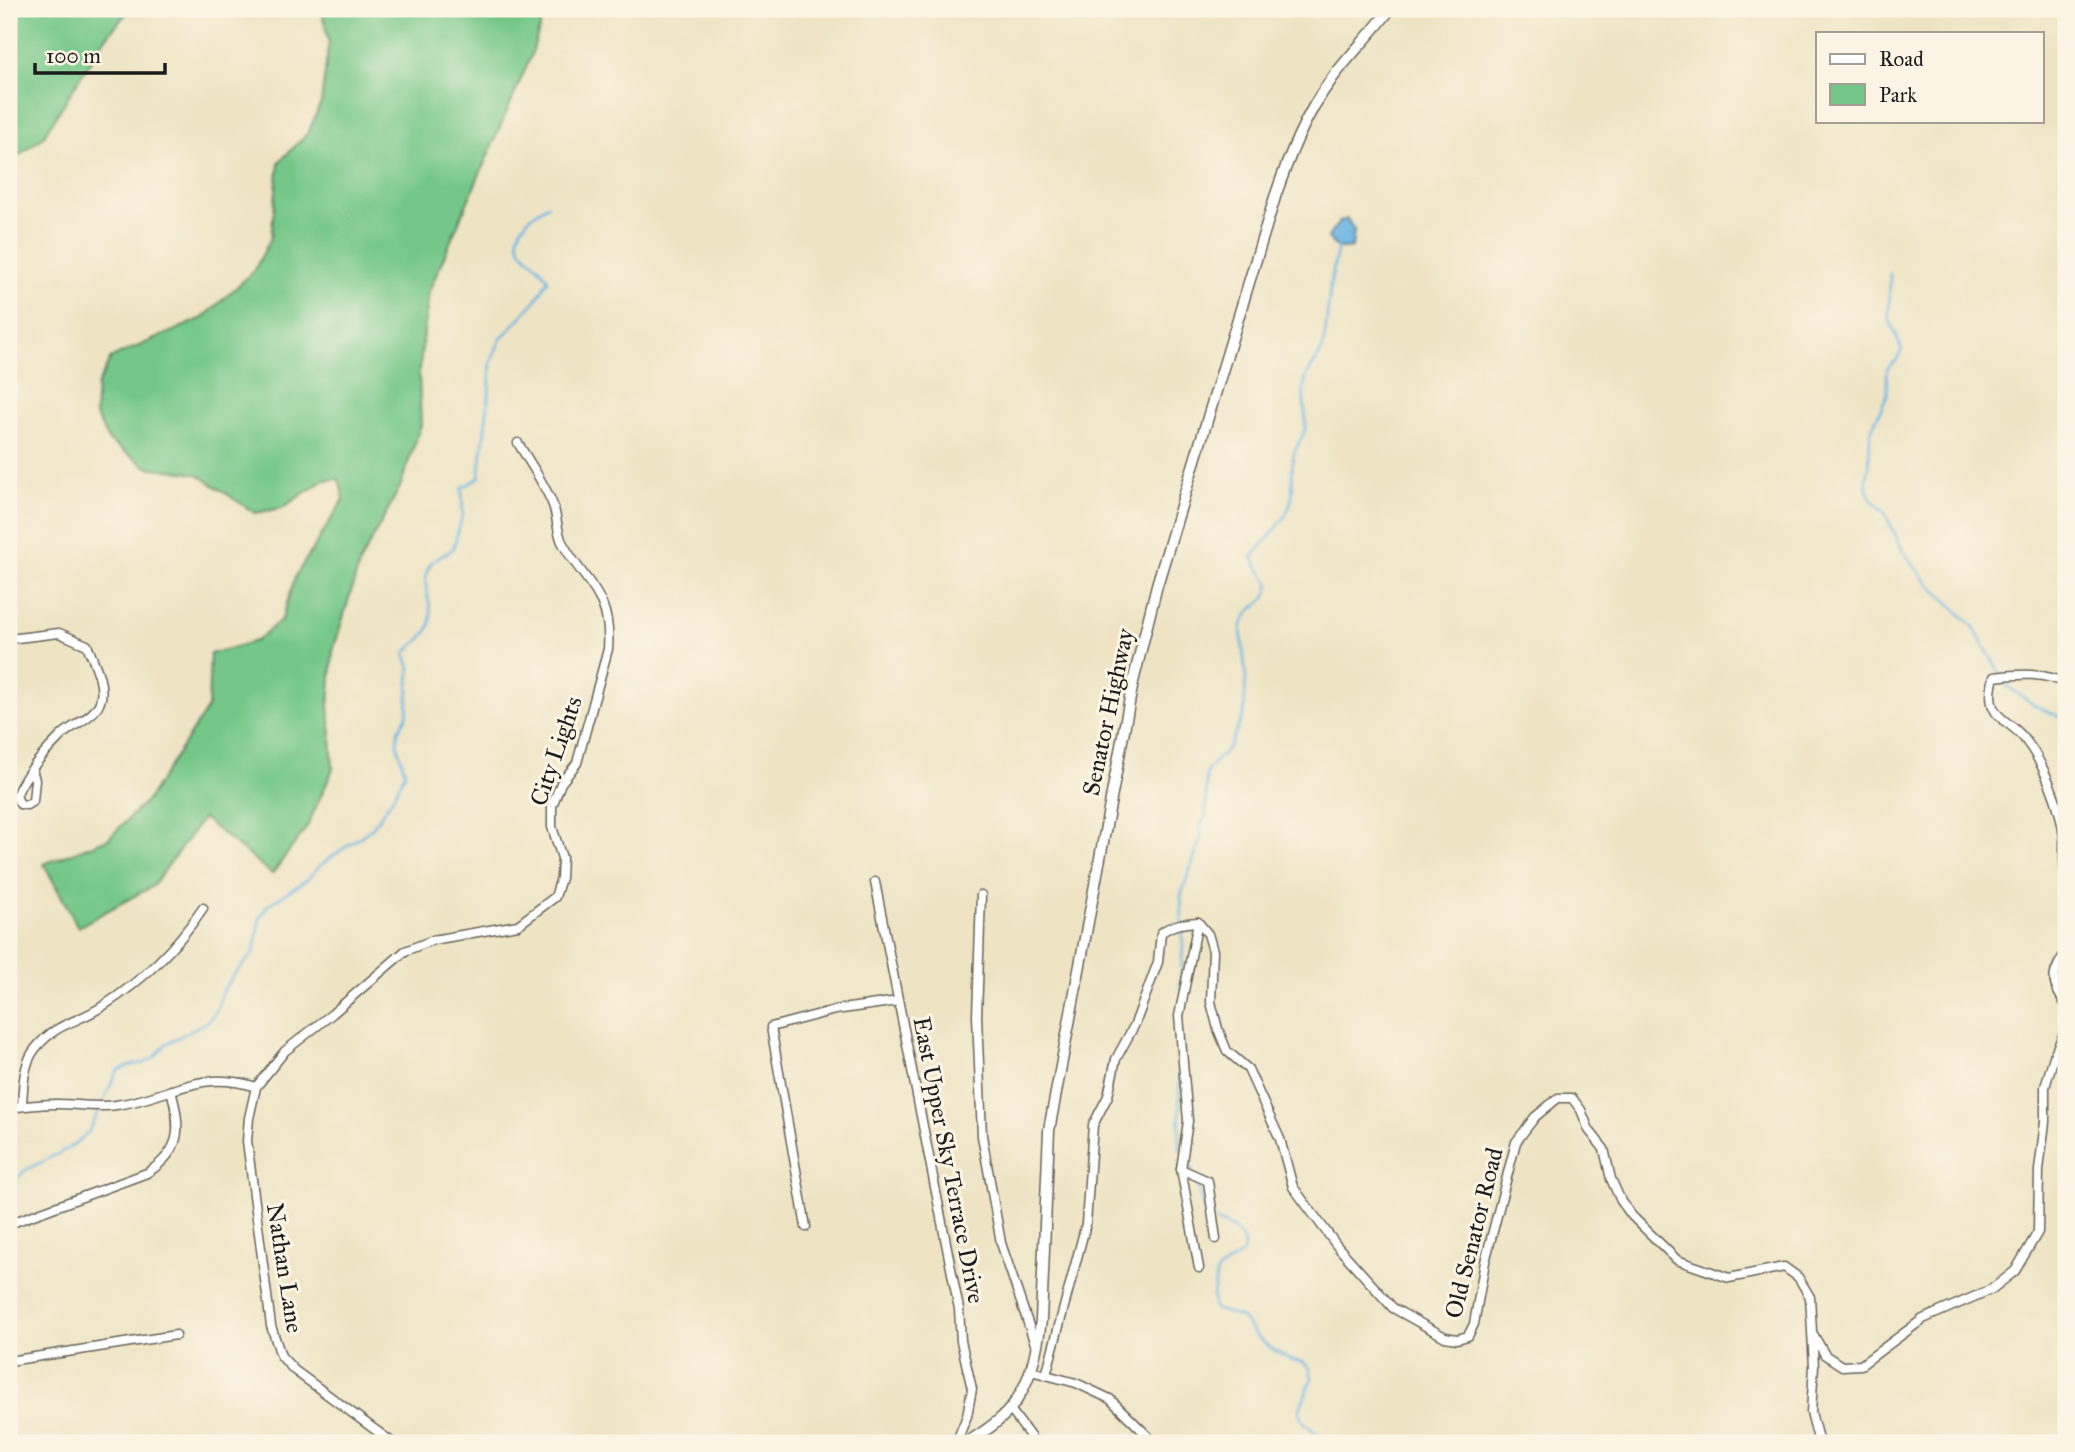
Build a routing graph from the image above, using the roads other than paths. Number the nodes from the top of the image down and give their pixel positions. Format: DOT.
graph roads {
  1 [pos="1390,9"];
  2 [pos="518,443"];
  3 [pos="9,639"];
  4 [pos="2066,684"];
  5 [pos="32,769"];
  6 [pos="2066,875"];
  7 [pos="875,882"];
  8 [pos="981,895"];
  9 [pos="203,908"];
  10 [pos="1198,922"];
  11 [pos="2066,952"];
  12 [pos="898,1001"];
  13 [pos="2066,1005"];
  14 [pos="2066,1029"];
  15 [pos="256,1087"];
  16 [pos="171,1090"];
  17 [pos="22,1106"];
  18 [pos="9,1108"];
  19 [pos="1181,1169"];
  20 [pos="9,1224"];
  21 [pos="806,1227"];
  22 [pos="1216,1239"];
  23 [pos="1199,1268"];
  24 [pos="1811,1332"];
  25 [pos="176,1335"];
  26 [pos="1037,1350"];
  27 [pos="9,1361"];
  28 [pos="1031,1371"];
  29 [pos="1046,1375"];
  30 [pos="1010,1409"];
  31 [pos="393,1443"];
  32 [pos="956,1443"];
  33 [pos="966,1443"];
  34 [pos="1035,1443"];
  35 [pos="1155,1443"];
  36 [pos="1819,1443"];
  1 -- 26 [label="street, Senator Highway"];
  2 -- 15 [label="street, City Lights"];
  3 -- 5 [label="street"];
  4 -- 6 [label="street"];
  7 -- 12 [label="street, East Upper Sky Terrace Drive"];
  8 -- 26 [label="street"];
  9 -- 17 [label="street"];
  10 -- 19 [label="street"];
  10 -- 24 [label="street, Old Senator Road"];
  10 -- 29 [label="street"];
  11 -- 13 [label="street"];
  12 -- 21 [label="street"];
  12 -- 32 [label="street, East Upper Sky Terrace Drive"];
  14 -- 24 [label="street"];
  15 -- 16 [label="street"];
  15 -- 31 [label="street, Nathan Lane"];
  16 -- 17 [label="street"];
  16 -- 20 [label="street"];
  17 -- 18 [label="street"];
  19 -- 22 [label="street"];
  19 -- 23 [label="street"];
  24 -- 36 [label="street, Old Senator Road"];
  25 -- 27 [label="street"];
  26 -- 28 [label="street, Senator Highway"];
  28 -- 29 [label="street"];
  28 -- 30 [label="street, Senator Highway"];
  29 -- 35 [label="street"];
  30 -- 33 [label="street, Senator Highway"];
  30 -- 34 [label="street"];
}
